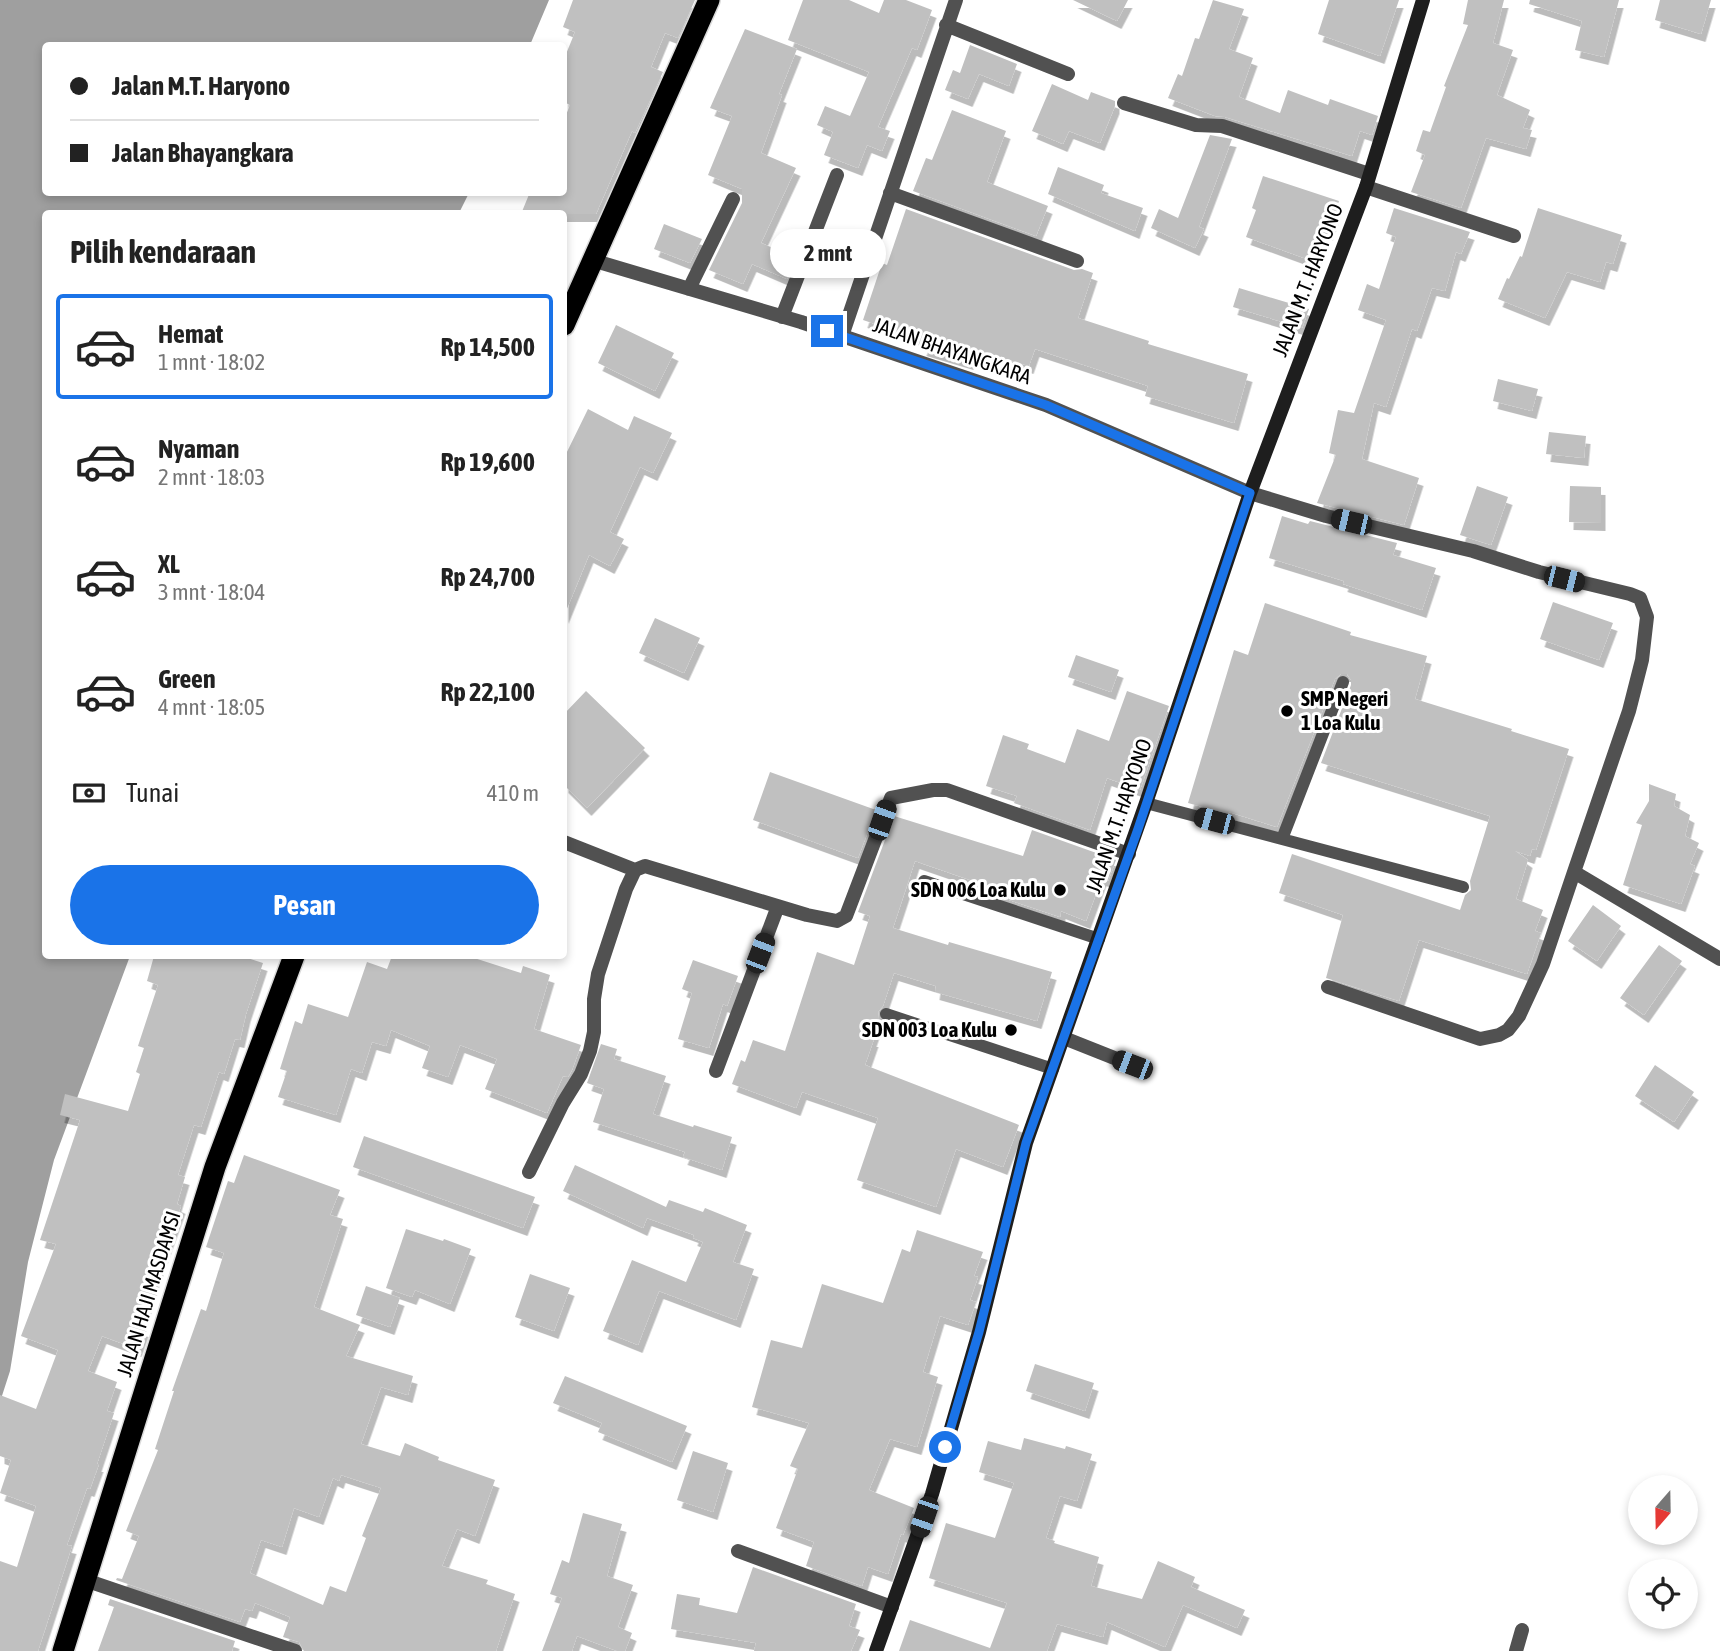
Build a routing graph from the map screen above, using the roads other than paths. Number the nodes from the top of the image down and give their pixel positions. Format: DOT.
graph roads {
  1 [pos="709,0"];
  2 [pos="956,0"];
  3 [pos="1423,0"];
  4 [pos="946,25"];
  5 [pos="1068,74"];
  6 [pos="1124,103"];
  7 [pos="837,175"];
  8 [pos="1368,181"];
  9 [pos="890,193"];
  10 [pos="733,199"];
  11 [pos="1514,236"];
  12 [pos="592,260"];
  13 [pos="1077,261"];
  14 [pos="689,289"];
  15 [pos="782,317"];
  16 [pos="567,318"];
  17 [pos="842,336"];
  18 [pos="1250,493"];
  19 [pos="1343,682"];
  20 [pos="1146,803"];
  21 [pos="1282,839"];
  22 [pos="567,843"];
  23 [pos="1129,854"];
  24 [pos="635,870"];
  25 [pos="1574,872"];
  26 [pos="923,881"];
  27 [pos="1463,887"];
  28 [pos="778,906"];
  29 [pos="1099,939"];
  30 [pos="293,959"];
  31 [pos="1720,959"];
  32 [pos="1328,987"];
  33 [pos="886,1014"];
  34 [pos="1064,1038"];
  35 [pos="1132,1065"];
  36 [pos="1053,1069"];
  37 [pos="716,1071"];
  38 [pos="528,1172"];
  39 [pos="738,1551"];
  40 [pos="85,1580"];
  41 [pos="892,1607"];
  42 [pos="1522,1630"];
  43 [pos="63,1651"];
  44 [pos="295,1651"];
  45 [pos="876,1651"];
  46 [pos="1516,1651"];
  1 -- 12 [label="highway"];
  2 -- 4 [label="street"];
  3 -- 8 [label="street, JALAN M.T. HARYONO"];
  4 -- 5 [label="street"];
  4 -- 9 [label="street"];
  6 -- 8 [label="street"];
  7 -- 15 [label="street"];
  8 -- 11 [label="street"];
  8 -- 18 [label="street, JALAN M.T. HARYONO"];
  9 -- 13 [label="street"];
  9 -- 17 [label="street"];
  10 -- 14 [label="street"];
  12 -- 14 [label="street, JALAN BHAYANGKARA"];
  12 -- 16 [label="highway"];
  14 -- 15 [label="street, JALAN BHAYANGKARA"];
  15 -- 17 [label="street, JALAN BHAYANGKARA"];
  17 -- 18 [label="street, JALAN BHAYANGKARA"];
  18 -- 20 [label="street, JALAN M.T. HARYONO"];
  18 -- 25 [label="street, JALAN BHAYANGKARA"];
  19 -- 21 [label="lane"];
  20 -- 21 [label="lane"];
  20 -- 23 [label="street, JALAN M.T. HARYONO"];
  21 -- 27 [label="lane"];
  22 -- 24 [label="street"];
  23 -- 28 [label="street"];
  23 -- 29 [label="street, JALAN M.T. HARYONO"];
  24 -- 28 [label="street"];
  24 -- 38 [label="street"];
  25 -- 31 [label="street"];
  25 -- 32 [label="street"];
  26 -- 29 [label="lane"];
  28 -- 37 [label="street"];
  29 -- 34 [label="street, JALAN M.T. HARYONO"];
  30 -- 40 [label="highway, JALAN HAJI MASDAMSI"];
  33 -- 36 [label="lane"];
  34 -- 35 [label="street"];
  34 -- 36 [label="street, JALAN M.T. HARYONO"];
  36 -- 41 [label="street, JALAN M.T. HARYONO"];
  39 -- 41 [label="street"];
  40 -- 43 [label="highway, JALAN HAJI MASDAMSI"];
  40 -- 44 [label="street"];
  41 -- 45 [label="street, JALAN M.T. HARYONO"];
  42 -- 46 [label="street"];
}
